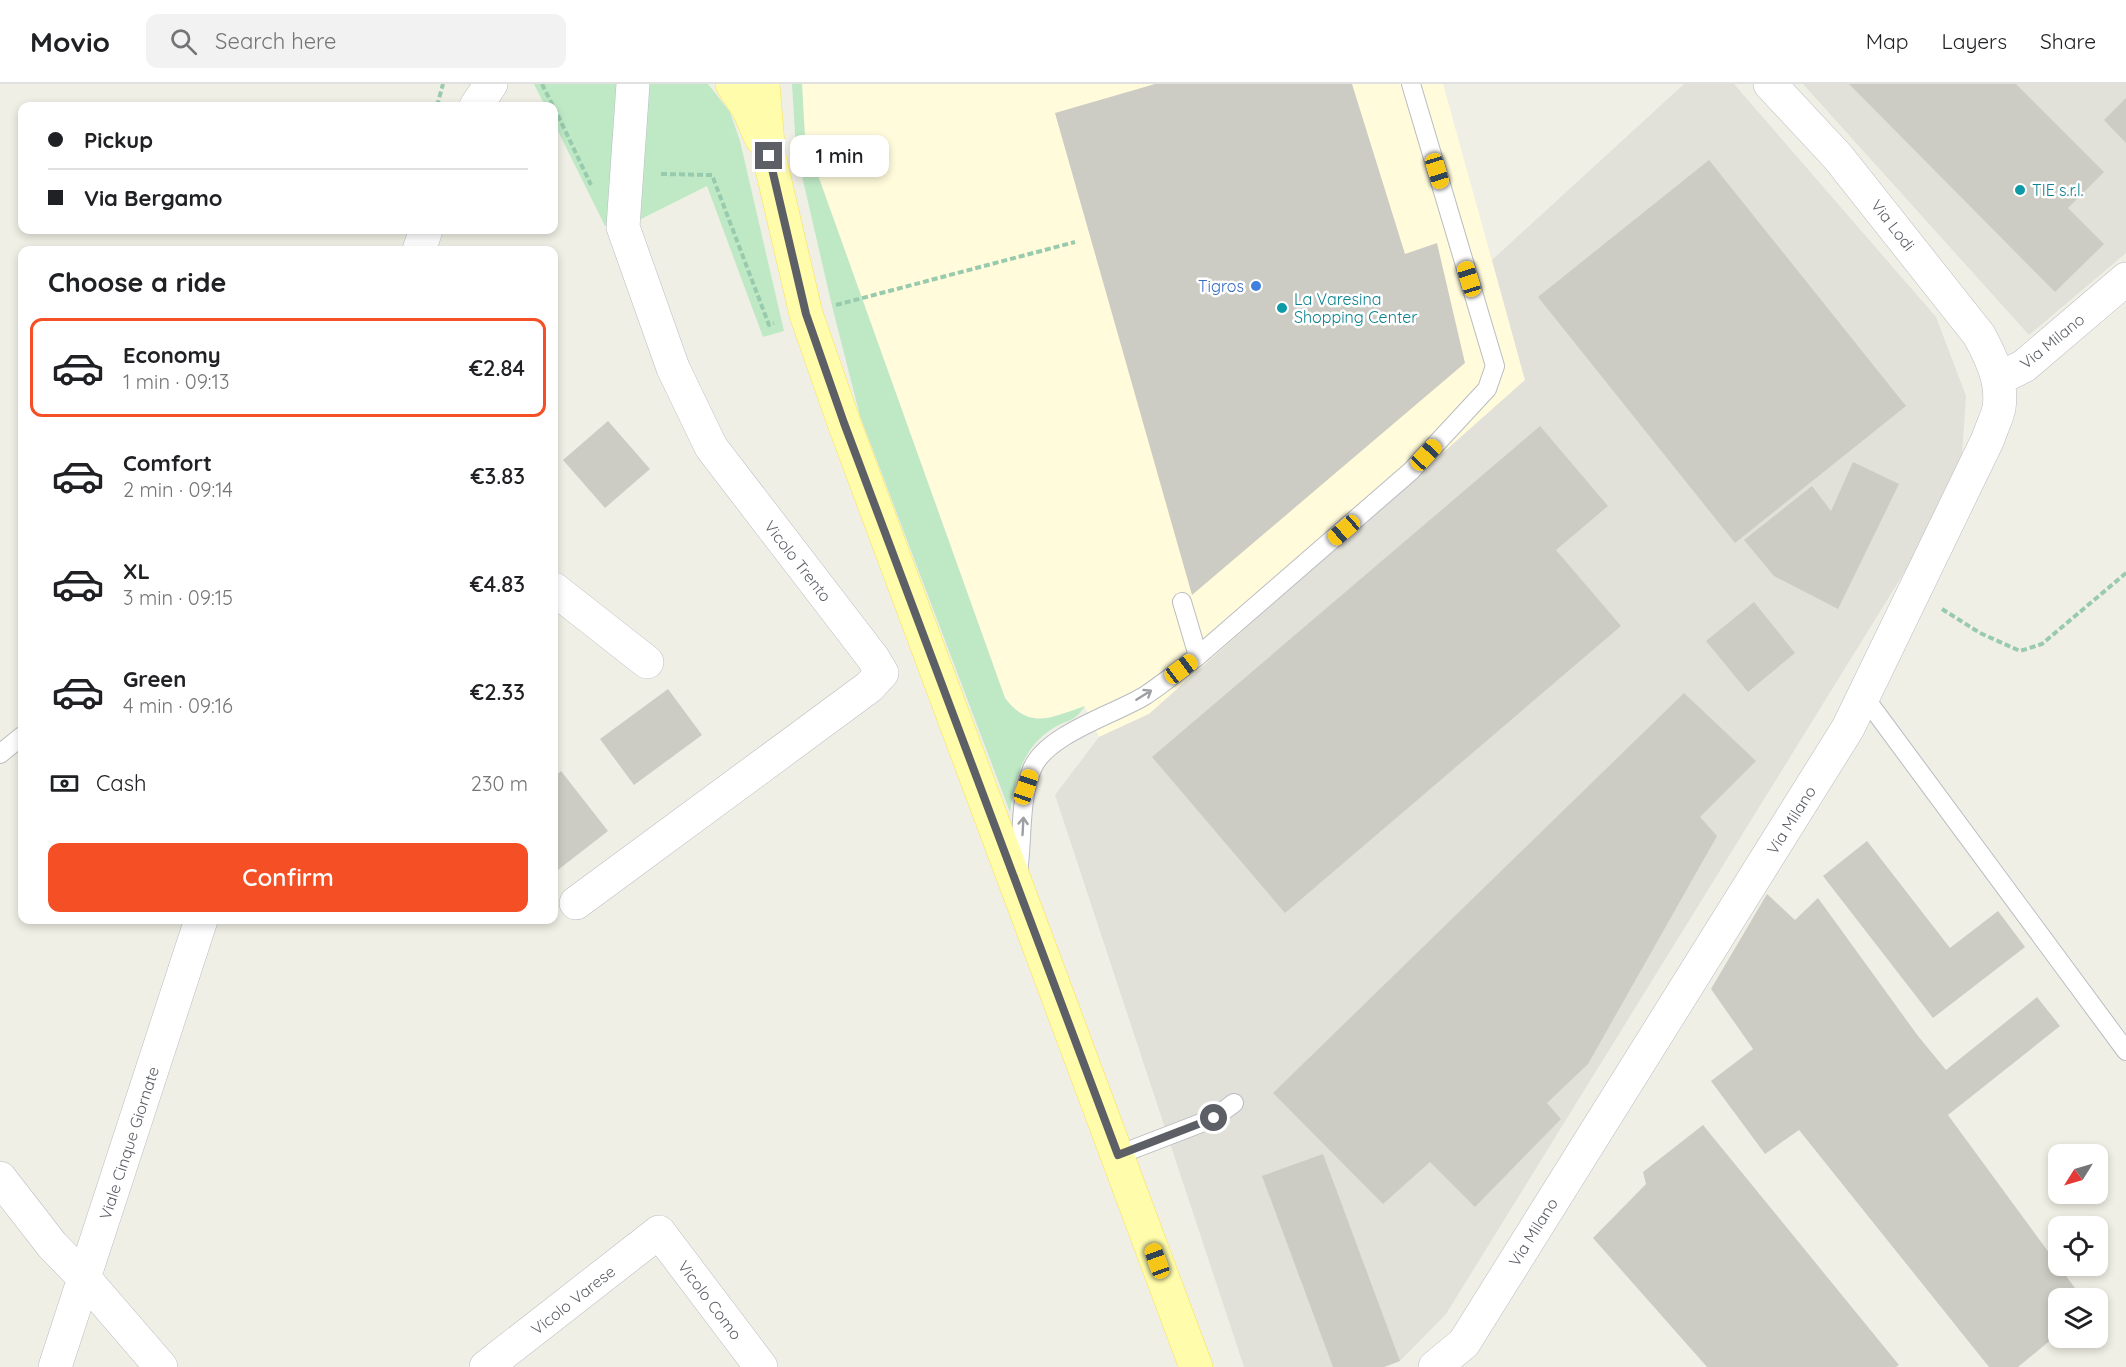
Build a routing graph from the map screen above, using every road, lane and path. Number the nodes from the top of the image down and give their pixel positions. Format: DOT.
graph roads {
  1 [pos="444,84"];
  2 [pos="471,84"];
  3 [pos="491,84"];
  4 [pos="542,84"];
  5 [pos="633,84"];
  6 [pos="732,84"];
  7 [pos="764,84"];
  8 [pos="1411,84"];
  9 [pos="1770,84"];
  10 [pos="438,102"];
  11 [pos="464,102"];
  12 [pos="479,102"];
  13 [pos="551,102"];
  14 [pos="558,117"];
  15 [pos="769,156"];
  16 [pos="585,172"];
  17 [pos="2126,279"];
  18 [pos="1998,379"];
  19 [pos="2126,573"];
  20 [pos="1914,591"];
  21 [pos="558,592"];
  22 [pos="1182,602"];
  23 [pos="1198,656"];
  24 [pos="647,662"];
  25 [pos="1863,695"];
  26 [pos="18,739"];
  27 [pos="0,754"];
  28 [pos="1017,884"];
  29 [pos="576,903"];
  30 [pos="200,924"];
  31 [pos="2126,1051"];
  32 [pos="1234,1103"];
  33 [pos="1118,1155"];
  34 [pos="0,1178"];
  35 [pos="659,1232"];
  36 [pos="85,1279"];
  37 [pos="56,1367"];
  38 [pos="161,1367"];
  39 [pos="486,1367"];
  40 [pos="761,1367"];
  41 [pos="1196,1367"];
  42 [pos="1435,1367"];
  1 -- 10 [label="path"];
  2 -- 11 [label="street"];
  3 -- 12 [label="street"];
  4 -- 13 [label="path"];
  5 -- 29 [label="street, Vicolo Trento"];
  6 -- 15 [label="main road"];
  7 -- 15 [label="main road"];
  8 -- 23 [label="lane"];
  9 -- 18 [label="street, Via Lodi"];
  14 -- 16 [label="path"];
  15 -- 28 [label="main road"];
  17 -- 18 [label="street, Via Milano"];
  18 -- 20 [label="street, Via Milano"];
  19 -- 20 [label="path"];
  20 -- 25 [label="street, Via Milano"];
  21 -- 24 [label="street"];
  22 -- 23 [label="lane"];
  28 -- 23 [label="lane, one-way"];
  25 -- 31 [label="lane"];
  25 -- 42 [label="street, Via Milano"];
  26 -- 27 [label="lane"];
  28 -- 33 [label="main road"];
  30 -- 36 [label="street, Viale Cinque Giornate"];
  32 -- 33 [label="lane"];
  33 -- 41 [label="main road"];
  34 -- 36 [label="street"];
  35 -- 39 [label="street, Vicolo Varese"];
  35 -- 40 [label="street, Vicolo Como"];
  36 -- 37 [label="street, Viale Cinque Giornate"];
  36 -- 38 [label="street"];
}
